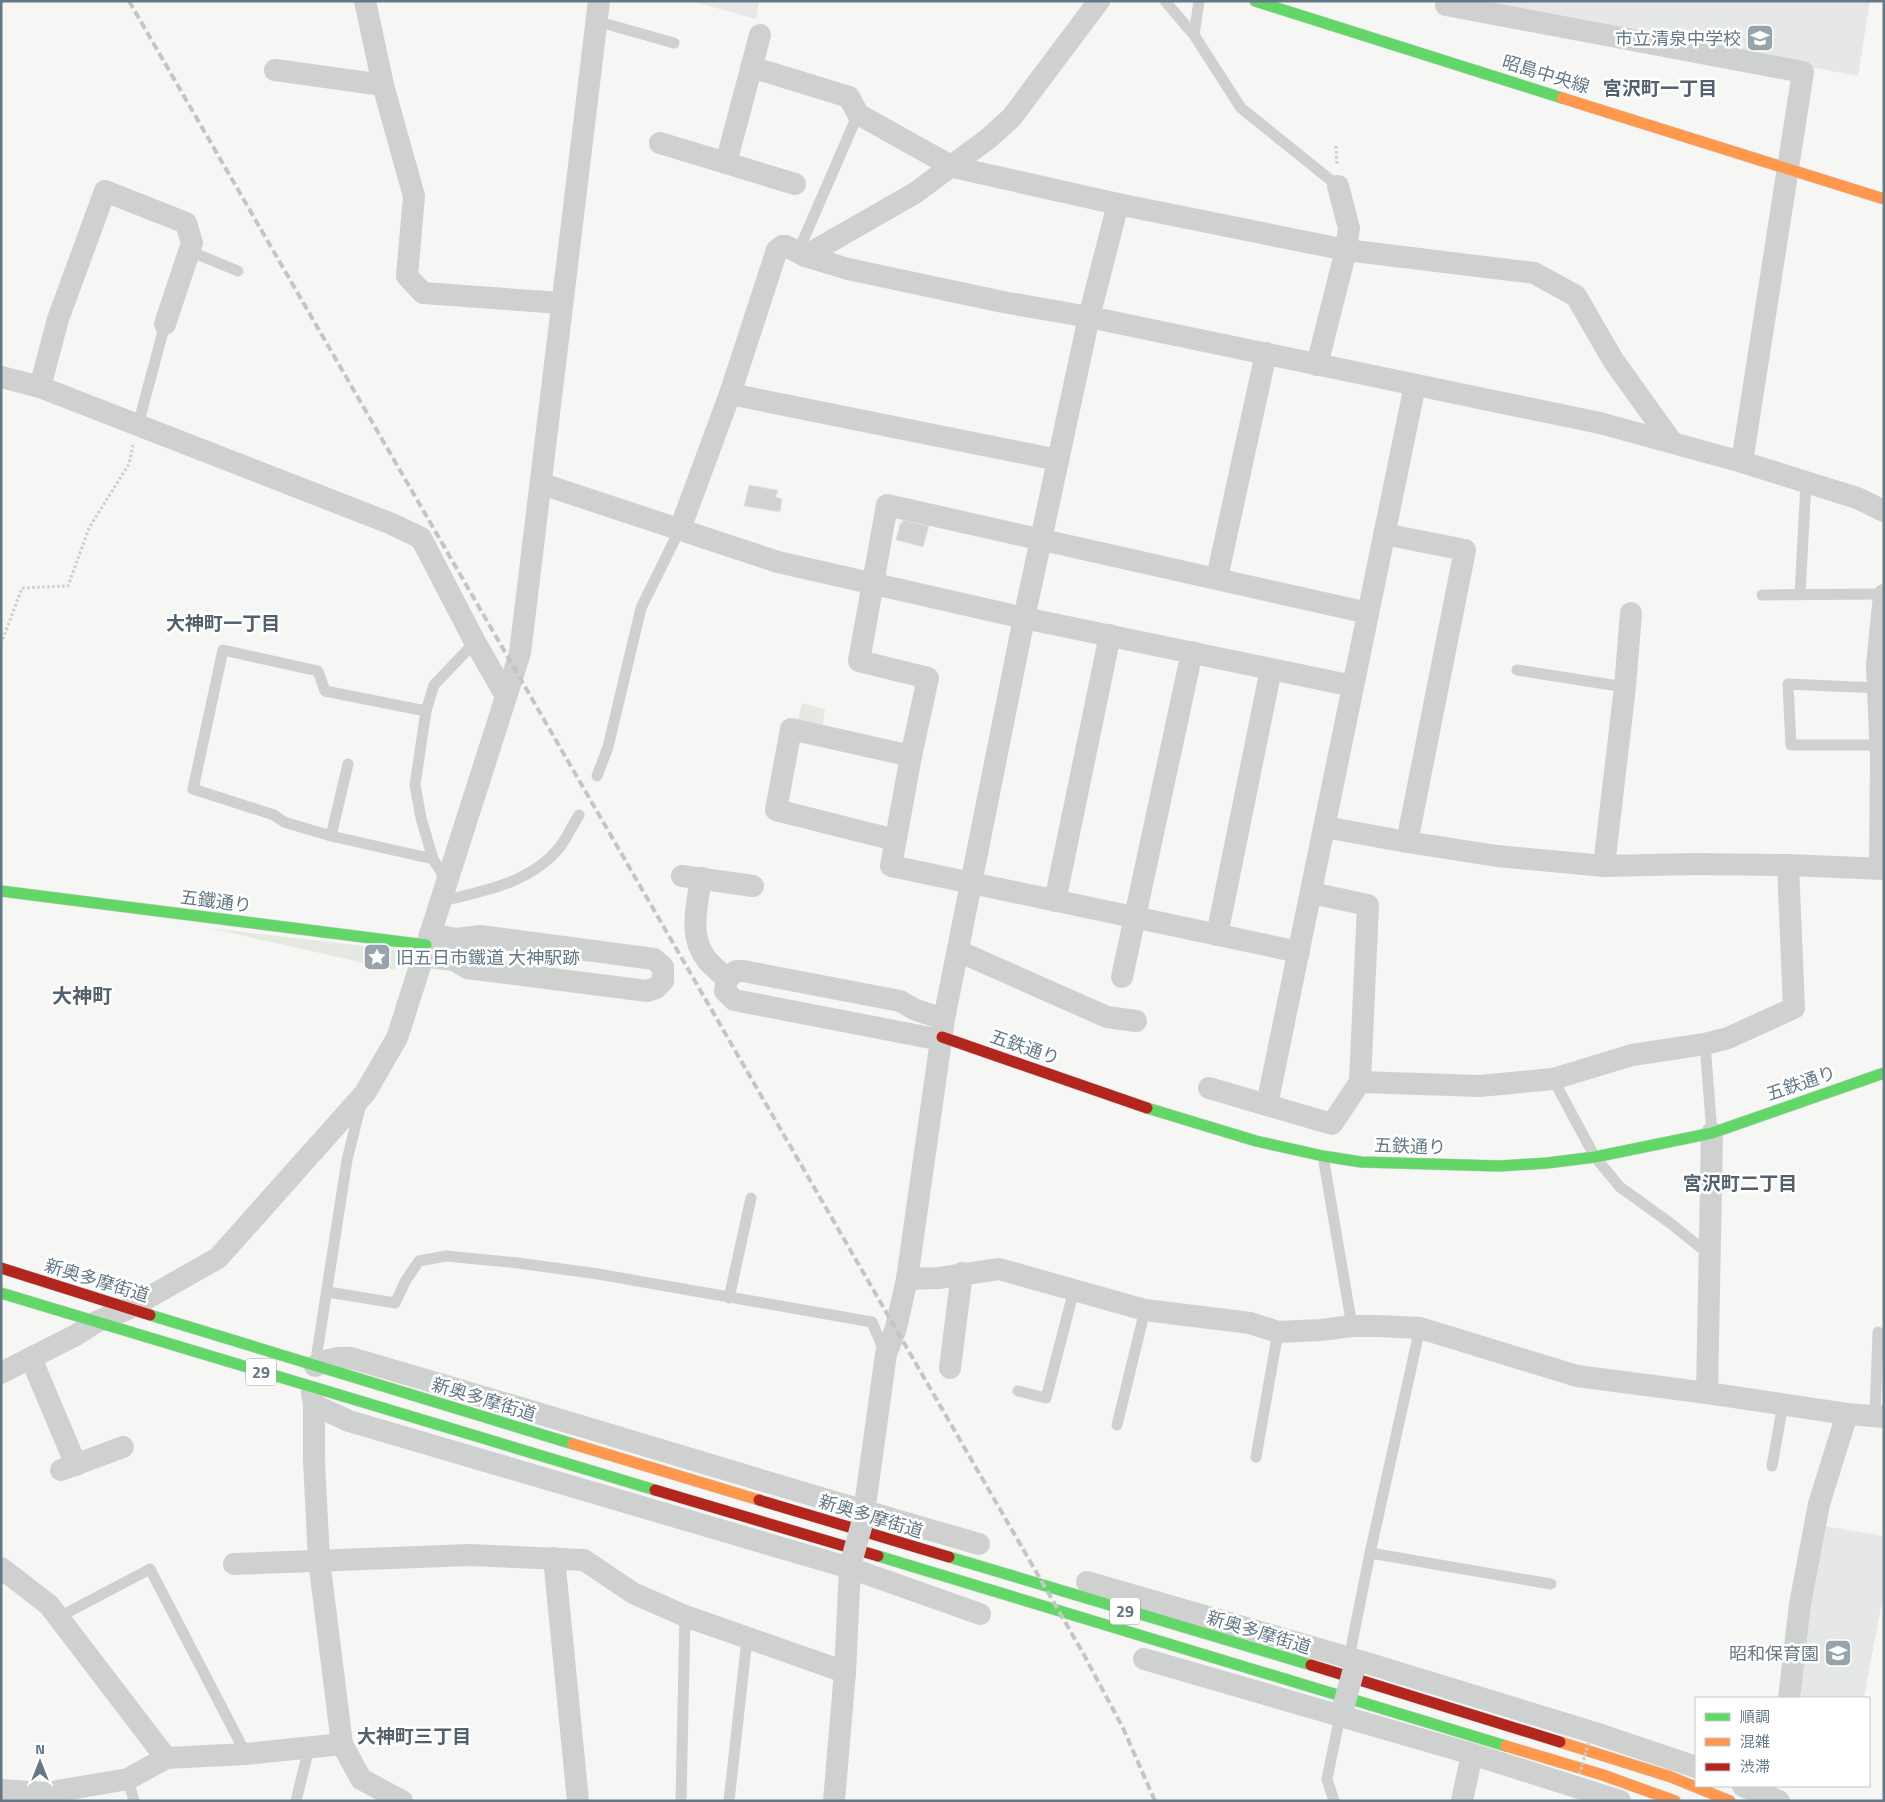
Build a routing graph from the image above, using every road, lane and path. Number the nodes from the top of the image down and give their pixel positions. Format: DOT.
graph roads {
  1 [pos="365,1"];
  2 [pos="1099,1"];
  3 [pos="1165,1"];
  4 [pos="1200,1"];
  5 [pos="1255,1"];
  6 [pos="1447,1"];
  7 [pos="598,11"];
  8 [pos="760,35"];
  9 [pos="1194,35"];
  10 [pos="674,44"];
  11 [pos="751,67"];
  12 [pos="275,70"];
  13 [pos="383,85"];
  14 [pos="858,114"];
  15 [pos="660,143"];
  16 [pos="726,163"];
  17 [pos="952,167"];
  18 [pos="1787,168"];
  19 [pos="794,184"];
  20 [pos="1338,186"];
  21 [pos="1884,198"];
  22 [pos="1118,204"];
  23 [pos="1346,250"];
  24 [pos="188,251"];
  25 [pos="801,254"];
  26 [pos="238,271"];
  27 [pos="561,303"];
  28 [pos="1089,316"];
  29 [pos="165,324"];
  30 [pos="1266,353"];
  31 [pos="1317,365"];
  32 [pos="1,377"];
  33 [pos="1415,385"];
  34 [pos="40,387"];
  35 [pos="730,394"];
  36 [pos="138,424"];
  37 [pos="1671,441"];
  38 [pos="1058,460"];
  39 [pos="1742,462"];
  40 [pos="1806,482"];
  41 [pos="542,484"];
  42 [pos="1884,511"];
  43 [pos="680,529"];
  44 [pos="1384,534"];
  45 [pos="1041,539"];
  46 [pos="1217,578"];
  47 [pos="873,584"];
  48 [pos="1884,594"];
  49 [pos="1762,595"];
  50 [pos="1800,595"];
  51 [pos="1368,613"];
  52 [pos="1631,613"];
  53 [pos="1024,618"];
  54 [pos="1110,635"];
  55 [pos="475,642"];
  56 [pos="1,644"];
  57 [pos="1192,652"];
  58 [pos="1881,657"];
  59 [pos="1271,669"];
  60 [pos="1517,670"];
  61 [pos="1353,686"];
  62 [pos="1625,687"];
  63 [pos="1878,688"];
  64 [pos="506,696"];
  65 [pos="426,711"];
  66 [pos="1880,745"];
  67 [pos="911,756"];
  68 [pos="348,764"];
  69 [pos="597,776"];
  70 [pos="579,815"];
  71 [pos="1324,827"];
  72 [pos="331,836"];
  73 [pos="895,840"];
  74 [pos="1408,842"];
  75 [pos="433,858"];
  76 [pos="1788,865"];
  77 [pos="1604,866"];
  78 [pos="1882,869"];
  79 [pos="970,884"];
  80 [pos="753,886"];
  81 [pos="1,891"];
  82 [pos="445,892"];
  83 [pos="1311,893"];
  84 [pos="1055,901"];
  85 [pos="1136,918"];
  86 [pos="1217,935"];
  87 [pos="426,945"];
  88 [pos="958,951"];
  89 [pos="1299,952"];
  90 [pos="1122,977"];
  91 [pos="727,979"];
  92 [pos="1136,1021"];
  93 [pos="943,1032"];
  94 [pos="1706,1044"];
  95 [pos="1884,1073"];
  96 [pos="1553,1079"];
  97 [pos="1360,1082"];
  98 [pos="1209,1088"];
  99 [pos="364,1093"];
  100 [pos="1268,1105"];
  101 [pos="1712,1133"];
  102 [pos="1323,1156"];
  103 [pos="1594,1158"];
  104 [pos="751,1198"];
  105 [pos="1710,1255"];
  106 [pos="1,1268"];
  107 [pos="962,1273"];
  108 [pos="907,1279"];
  109 [pos="1074,1290"];
  110 [pos="328,1292"];
  111 [pos="1,1293"];
  112 [pos="728,1298"];
  113 [pos="130,1308"];
  114 [pos="1145,1310"];
  115 [pos="96,1322"];
  116 [pos="1352,1326"];
  117 [pos="1420,1328"];
  118 [pos="1278,1332"];
  119 [pos="1878,1332"];
  120 [pos="886,1354"];
  121 [pos="31,1358"];
  122 [pos="950,1368"];
  123 [pos="1,1373"];
  124 [pos="313,1386"];
  125 [pos="1018,1390"];
  126 [pos="1707,1393"];
  127 [pos="1782,1404"];
  128 [pos="1847,1414"];
  129 [pos="1879,1417"];
  130 [pos="1117,1424"];
  131 [pos="123,1447"];
  132 [pos="1256,1457"];
  133 [pos="1772,1466"];
  134 [pos="864,1516"];
  135 [pos="979,1544"];
  136 [pos="1370,1553"];
  137 [pos="554,1558"];
  138 [pos="318,1560"];
  139 [pos="851,1563"];
  140 [pos="234,1564"];
  141 [pos="1,1568"];
  142 [pos="1087,1582"];
  143 [pos="1551,1584"];
  144 [pos="980,1614"];
  145 [pos="685,1616"];
  146 [pos="59,1617"];
  147 [pos="746,1639"];
  148 [pos="1144,1659"];
  149 [pos="1353,1662"];
  150 [pos="845,1672"];
  151 [pos="1789,1697"];
  152 [pos="1342,1712"];
  153 [pos="1589,1741"];
  154 [pos="342,1744"];
  155 [pos="308,1748"];
  156 [pos="246,1754"];
  157 [pos="1472,1754"];
  158 [pos="166,1758"];
  159 [pos="1695,1767"];
  160 [pos="128,1779"];
  161 [pos="1578,1779"];
  162 [pos="1747,1787"];
  163 [pos="1,1790"];
  164 [pos="1778,1795"];
  165 [pos="134,1801"];
  166 [pos="296,1801"];
  167 [pos="402,1801"];
  168 [pos="578,1801"];
  169 [pos="681,1801"];
  170 [pos="729,1801"];
  171 [pos="834,1801"];
  172 [pos="1334,1801"];
  173 [pos="1462,1801"];
  174 [pos="1620,1801"];
  175 [pos="1675,1801"];
  176 [pos="1730,1801"];
  1 -- 13 [label="street"];
  2 -- 17 [label="street"];
  3 -- 9 [label="lane"];
  4 -- 9 [label="lane"];
  5 -- 18 [label="main road, 昭島中央線"];
  6 -- 18 [label="street"];
  7 -- 10 [label="lane"];
  7 -- 27 [label="street"];
  8 -- 11 [label="street"];
  9 -- 20 [label="lane"];
  11 -- 14 [label="street"];
  11 -- 16 [label="street"];
  12 -- 13 [label="street"];
  13 -- 27 [label="street"];
  14 -- 17 [label="street"];
  14 -- 25 [label="lane"];
  15 -- 16 [label="street"];
  16 -- 19 [label="street"];
  17 -- 22 [label="street"];
  17 -- 25 [label="street"];
  18 -- 21 [label="main road, 昭島中央線"];
  18 -- 39 [label="street"];
  20 -- 23 [label="street"];
  22 -- 23 [label="street"];
  22 -- 28 [label="street"];
  23 -- 31 [label="street"];
  23 -- 37 [label="street"];
  24 -- 26 [label="lane"];
  24 -- 29 [label="street"];
  24 -- 34 [label="street"];
  25 -- 28 [label="street"];
  25 -- 35 [label="street"];
  27 -- 41 [label="street"];
  28 -- 30 [label="street"];
  28 -- 38 [label="street"];
  29 -- 36 [label="lane"];
  30 -- 31 [label="street"];
  30 -- 46 [label="street"];
  31 -- 33 [label="street"];
  32 -- 34 [label="street"];
  33 -- 37 [label="street"];
  33 -- 44 [label="street"];
  34 -- 36 [label="street"];
  35 -- 38 [label="street"];
  35 -- 43 [label="street"];
  36 -- 55 [label="street"];
  36 -- 56 [label="path"];
  37 -- 39 [label="street"];
  38 -- 45 [label="street"];
  39 -- 40 [label="street"];
  40 -- 42 [label="street"];
  40 -- 50 [label="lane"];
  41 -- 43 [label="street"];
  41 -- 64 [label="street"];
  43 -- 47 [label="street"];
  43 -- 69 [label="lane"];
  44 -- 51 [label="street"];
  44 -- 74 [label="street"];
  45 -- 46 [label="street"];
  45 -- 47 [label="street"];
  45 -- 53 [label="street"];
  46 -- 51 [label="street"];
  47 -- 53 [label="street"];
  47 -- 67 [label="street"];
  48 -- 50 [label="lane"];
  48 -- 58 [label="street"];
  49 -- 50 [label="lane"];
  51 -- 61 [label="street"];
  52 -- 62 [label="street"];
  53 -- 54 [label="street"];
  53 -- 79 [label="street"];
  54 -- 57 [label="street"];
  54 -- 84 [label="street"];
  55 -- 64 [label="street"];
  55 -- 65 [label="lane"];
  57 -- 59 [label="street"];
  57 -- 85 [label="street"];
  58 -- 63 [label="street"];
  59 -- 61 [label="street"];
  59 -- 86 [label="street"];
  60 -- 62 [label="lane"];
  61 -- 71 [label="street"];
  62 -- 77 [label="street"];
  63 -- 66 [label="street"];
  63 -- 66 [label="lane"];
  64 -- 82 [label="street"];
  65 -- 72 [label="lane"];
  65 -- 75 [label="lane"];
  66 -- 78 [label="street"];
  67 -- 73 [label="street"];
  67 -- 73 [label="street"];
  68 -- 72 [label="lane"];
  70 -- 82 [label="lane"];
  71 -- 74 [label="street"];
  71 -- 83 [label="street"];
  72 -- 75 [label="lane"];
  73 -- 79 [label="street"];
  74 -- 77 [label="street"];
  75 -- 82 [label="lane"];
  76 -- 77 [label="street"];
  76 -- 78 [label="street"];
  76 -- 94 [label="street"];
  79 -- 84 [label="street"];
  79 -- 88 [label="street"];
  80 -- 91 [label="street"];
  81 -- 87 [label="main road, 五鐵通り"];
  82 -- 87 [label="street"];
  83 -- 89 [label="street"];
  83 -- 97 [label="street"];
  84 -- 85 [label="street"];
  85 -- 86 [label="street"];
  85 -- 90 [label="street"];
  86 -- 89 [label="street"];
  87 -- 87 [label="street"];
  87 -- 99 [label="street"];
  88 -- 92 [label="street"];
  88 -- 93 [label="street"];
  89 -- 100 [label="street"];
  91 -- 93 [label="street"];
  91 -- 93 [label="street"];
  93 -- 102 [label="main road, 五鉄通り"];
  93 -- 108 [label="street"];
  94 -- 96 [label="street"];
  94 -- 101 [label="lane"];
  95 -- 101 [label="main road, 五鉄通り"];
  96 -- 97 [label="street"];
  96 -- 103 [label="lane"];
  97 -- 100 [label="street"];
  98 -- 100 [label="street"];
  99 -- 110 [label="lane"];
  99 -- 113 [label="street"];
  101 -- 103 [label="main road, 五鉄通り"];
  101 -- 105 [label="street"];
  102 -- 103 [label="main road, 五鉄通り"];
  102 -- 116 [label="lane"];
  103 -- 105 [label="lane"];
  104 -- 112 [label="lane"];
  105 -- 126 [label="street"];
  106 -- 113 [label="main road, 新奥多摩街道 / 29"];
  107 -- 108 [label="street"];
  107 -- 109 [label="street"];
  107 -- 122 [label="street"];
  108 -- 120 [label="street"];
  109 -- 114 [label="street"];
  109 -- 125 [label="lane"];
  110 -- 112 [label="lane"];
  110 -- 124 [label="lane"];
  111 -- 115 [label="main road, 新奥多摩街道 / 29"];
  112 -- 120 [label="lane"];
  113 -- 115 [label="street"];
  113 -- 124 [label="main road, 新奥多摩街道 / 29"];
  114 -- 118 [label="street"];
  114 -- 130 [label="lane"];
  115 -- 121 [label="street"];
  115 -- 124 [label="main road, 新奥多摩街道 / 29"];
  116 -- 117 [label="street"];
  116 -- 118 [label="street"];
  117 -- 126 [label="street"];
  117 -- 136 [label="lane"];
  118 -- 132 [label="lane"];
  119 -- 129 [label="lane"];
  120 -- 134 [label="street"];
  121 -- 123 [label="street"];
  121 -- 131 [label="street"];
  124 -- 134 [label="street"];
  124 -- 138 [label="street"];
  124 -- 139 [label="street"];
  124 -- 175 [label="main road, 新奥多摩街道 / 29"];
  124 -- 176 [label="main road, 新奥多摩街道 / 29"];
  126 -- 127 [label="street"];
  127 -- 128 [label="street"];
  127 -- 133 [label="lane"];
  128 -- 129 [label="street"];
  128 -- 151 [label="street"];
  134 -- 135 [label="street"];
  134 -- 139 [label="street, bridge"];
  136 -- 143 [label="lane"];
  136 -- 149 [label="lane"];
  137 -- 138 [label="street"];
  137 -- 145 [label="street"];
  137 -- 168 [label="street"];
  138 -- 140 [label="street"];
  138 -- 154 [label="street"];
  139 -- 144 [label="street"];
  139 -- 150 [label="street"];
  141 -- 146 [label="street"];
  142 -- 149 [label="street"];
  145 -- 147 [label="street"];
  145 -- 169 [label="lane"];
  146 -- 156 [label="lane"];
  146 -- 158 [label="street"];
  147 -- 150 [label="street"];
  147 -- 170 [label="lane"];
  148 -- 152 [label="street"];
  149 -- 152 [label="street, bridge"];
  149 -- 159 [label="street"];
  150 -- 171 [label="street"];
  152 -- 157 [label="street"];
  152 -- 172 [label="lane"];
  153 -- 161 [label="path, bridge"];
  154 -- 155 [label="street"];
  154 -- 167 [label="street"];
  155 -- 156 [label="street"];
  155 -- 166 [label="lane"];
  156 -- 158 [label="street"];
  157 -- 173 [label="street"];
  157 -- 174 [label="street"];
  158 -- 160 [label="street"];
  160 -- 163 [label="street"];
  160 -- 165 [label="lane"];
  162 -- 164 [label="street"];
}
